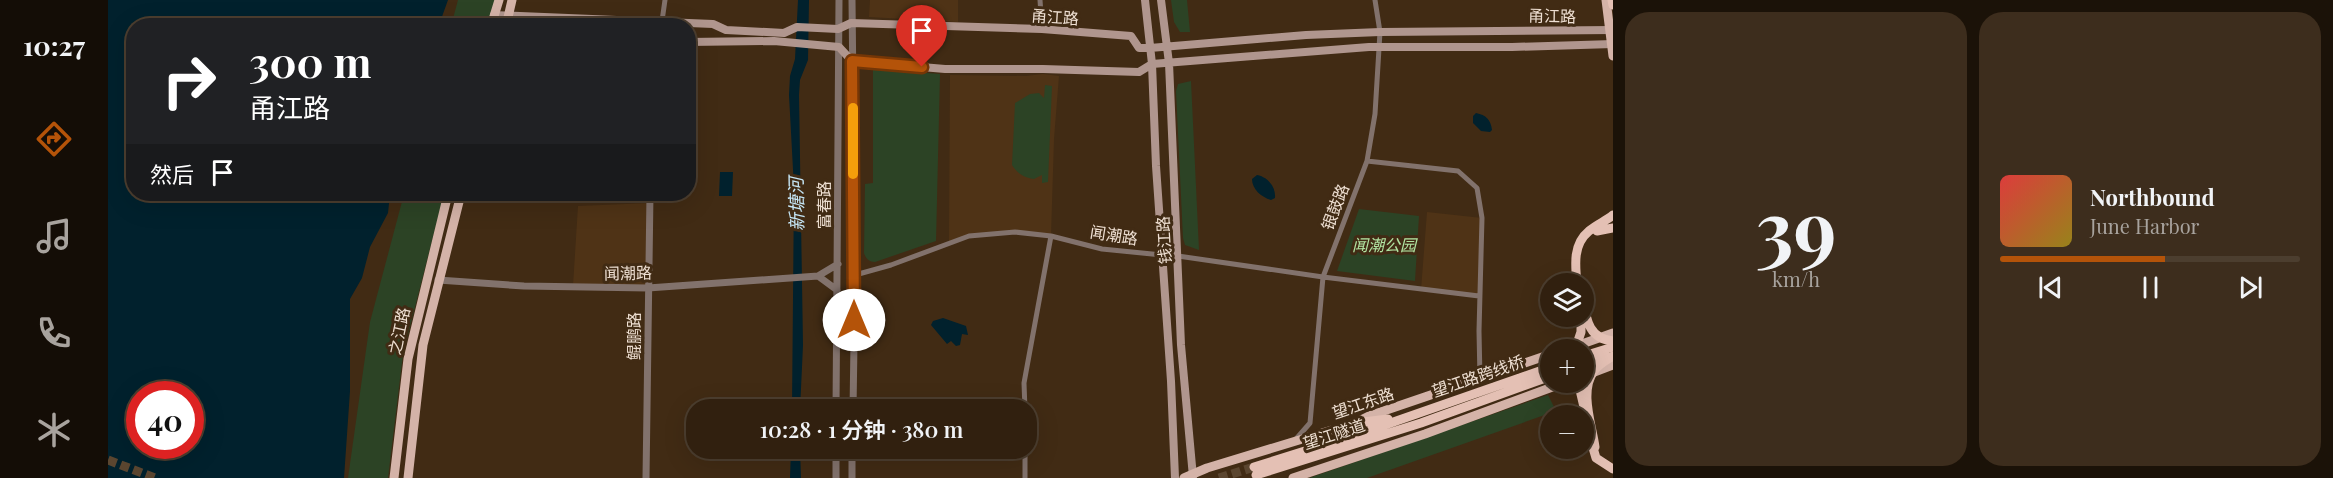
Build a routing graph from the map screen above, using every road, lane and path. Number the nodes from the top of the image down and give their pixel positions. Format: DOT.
graph roads {
  1 [pos="499,0"];
  2 [pos="512,0"];
  3 [pos="665,0"];
  4 [pos="839,0"];
  5 [pos="852,0"];
  6 [pos="1040,0"];
  7 [pos="1145,0"];
  8 [pos="1161,0"];
  9 [pos="1375,0"];
  10 [pos="1606,0"];
  11 [pos="1612,0"];
  12 [pos="1613,5"];
  13 [pos="494,15"];
  14 [pos="508,15"];
  15 [pos="493,18"];
  16 [pos="507,18"];
  17 [pos="585,18"];
  18 [pos="662,18"];
  19 [pos="696,23"];
  20 [pos="852,23"];
  21 [pos="838,29"];
  22 [pos="1042,29"];
  23 [pos="1611,30"];
  24 [pos="1380,32"];
  25 [pos="696,42"];
  26 [pos="1612,44"];
  27 [pos="1167,46"];
  28 [pos="1380,46"];
  29 [pos="839,47"];
  30 [pos="1150,48"];
  31 [pos="1613,56"];
  32 [pos="852,61"];
  33 [pos="1169,63"];
  34 [pos="1152,64"];
  35 [pos="1367,161"];
  36 [pos="446,201"];
  37 [pos="459,201"];
  38 [pos="650,201"];
  39 [pos="1613,215"];
  40 [pos="1613,228"];
  41 [pos="1051,236"];
  42 [pos="1162,255"];
  43 [pos="1178,256"];
  44 [pos="837,264"];
  45 [pos="1577,273"];
  46 [pos="1581,273"];
  47 [pos="818,276"];
  48 [pos="855,276"];
  49 [pos="1323,277"];
  50 [pos="438,280"];
  51 [pos="648,288"];
  52 [pos="837,290"];
  53 [pos="1479,296"];
  54 [pos="1590,327"];
  55 [pos="1613,333"];
  56 [pos="1594,340"];
  57 [pos="1613,341"];
  58 [pos="1613,347"];
  59 [pos="1594,353"];
  60 [pos="1613,356"];
  61 [pos="1540,358"];
  62 [pos="1594,362"];
  63 [pos="1613,366"];
  64 [pos="1540,371"];
  65 [pos="1594,373"];
  66 [pos="1480,379"];
  67 [pos="1540,380"];
  68 [pos="1540,392"];
  69 [pos="1580,393"];
  70 [pos="836,399"];
  71 [pos="853,399"];
  72 [pos="1025,399"];
  73 [pos="1412,415"];
  74 [pos="1310,423"];
  75 [pos="1355,423"];
  76 [pos="1421,423"];
  77 [pos="1325,432"];
  78 [pos="1293,442"];
  79 [pos="836,459"];
  80 [pos="852,459"];
  81 [pos="1025,459"];
  82 [pos="1613,467"];
  83 [pos="1311,475"];
  84 [pos="1190,477"];
  85 [pos="394,478"];
  86 [pos="408,478"];
  87 [pos="646,478"];
  88 [pos="836,478"];
  89 [pos="852,478"];
  90 [pos="1025,478"];
  91 [pos="1175,478"];
  92 [pos="1293,478"];
  1 -- 13 [label="main road"];
  2 -- 14 [label="main road"];
  3 -- 18 [label="street"];
  4 -- 21 [label="street, 富春路"];
  5 -- 20 [label="street, 富春路"];
  6 -- 22 [label="street"];
  7 -- 30 [label="main road, 钱江路"];
  8 -- 27 [label="main road, 钱江路"];
  9 -- 24 [label="street, 银鼓路"];
  10 -- 23 [label="main road"];
  11 -- 12 [label="highway"];
  13 -- 14 [label="main road, 甬江路"];
  13 -- 15 [label="main road"];
  14 -- 16 [label="main road"];
  14 -- 17 [label="main road, 甬江路"];
  19 -- 21 [label="main road, 甬江路"];
  20 -- 21 [label="main road, 甬江路"];
  20 -- 22 [label="main road, 甬江路"];
  20 -- 32 [label="street, 富春路"];
  21 -- 29 [label="street, 富春路"];
  22 -- 30 [label="main road, 甬江路"];
  23 -- 24 [label="main road, 甬江路"];
  23 -- 26 [label="main road"];
  24 -- 27 [label="main road, 甬江路"];
  24 -- 28 [label="street, 银鼓路"];
  25 -- 29 [label="main road"];
  26 -- 28 [label="main road, 甬江路"];
  26 -- 31 [label="main road"];
  27 -- 30 [label="main road, 甬江路"];
  27 -- 33 [label="main road, 钱江路"];
  28 -- 33 [label="main road, 甬江路"];
  28 -- 35 [label="street, 银鼓路"];
  29 -- 32 [label="main road"];
  29 -- 44 [label="street, 富春路"];
  30 -- 34 [label="main road, 钱江路"];
  32 -- 34 [label="main road, 甬江路"];
  32 -- 48 [label="street, 富春路"];
  33 -- 34 [label="main road, 甬江路"];
  33 -- 43 [label="main road, 钱江路"];
  34 -- 42 [label="main road, 钱江路"];
  35 -- 49 [label="street, 银鼓路"];
  35 -- 53 [label="street"];
  36 -- 85 [label="main road, 之江路"];
  37 -- 50 [label="main road, 之江路"];
  38 -- 51 [label="street, 鲲鹏路"];
  39 -- 45 [label="highway"];
  40 -- 46 [label="highway"];
  41 -- 42 [label="street, 闻潮路"];
  41 -- 48 [label="street, 闻潮路"];
  41 -- 72 [label="street"];
  42 -- 91 [label="main road, 钱江路"];
  43 -- 49 [label="street"];
  43 -- 84 [label="main road, 钱江路"];
  44 -- 47 [label="street, 闻潮路"];
  44 -- 52 [label="street, 富春路"];
  47 -- 51 [label="street, 闻潮路"];
  47 -- 52 [label="street"];
  48 -- 71 [label="street, 富春路"];
  49 -- 53 [label="street"];
  49 -- 74 [label="street, 银鼓路"];
  50 -- 51 [label="street, 闻潮路"];
  50 -- 86 [label="main road, 之江路"];
  51 -- 87 [label="street, 鲲鹏路"];
  52 -- 70 [label="street, 富春路"];
  53 -- 66 [label="street"];
  54 -- 57 [label="highway, bridge"];
  55 -- 56 [label="main road"];
  58 -- 59 [label="highway"];
  60 -- 62 [label="highway"];
  60 -- 82 [label="highway, bridge"];
  61 -- 66 [label="main road, 望江东路"];
  63 -- 65 [label="main road"];
  64 -- 73 [label="highway, 望江路跨线桥"];
  66 -- 75 [label="main road, 望江东路"];
  67 -- 76 [label="highway, 望江路跨线桥"];
  68 -- 83 [label="main road"];
  69 -- 82 [label="highway, bridge"];
  73 -- 75 [label="highway"];
  73 -- 76 [label="highway, 望江隧道"];
  74 -- 77 [label="street"];
  74 -- 78 [label="street"];
  75 -- 77 [label="main road, 望江东路"];
  77 -- 78 [label="main road, 望江东路"];
  78 -- 84 [label="main road, 望江东路"];
  79 -- 88 [label="street"];
  80 -- 89 [label="street"];
  81 -- 90 [label="street"];
  83 -- 92 [label="main road"];
}
